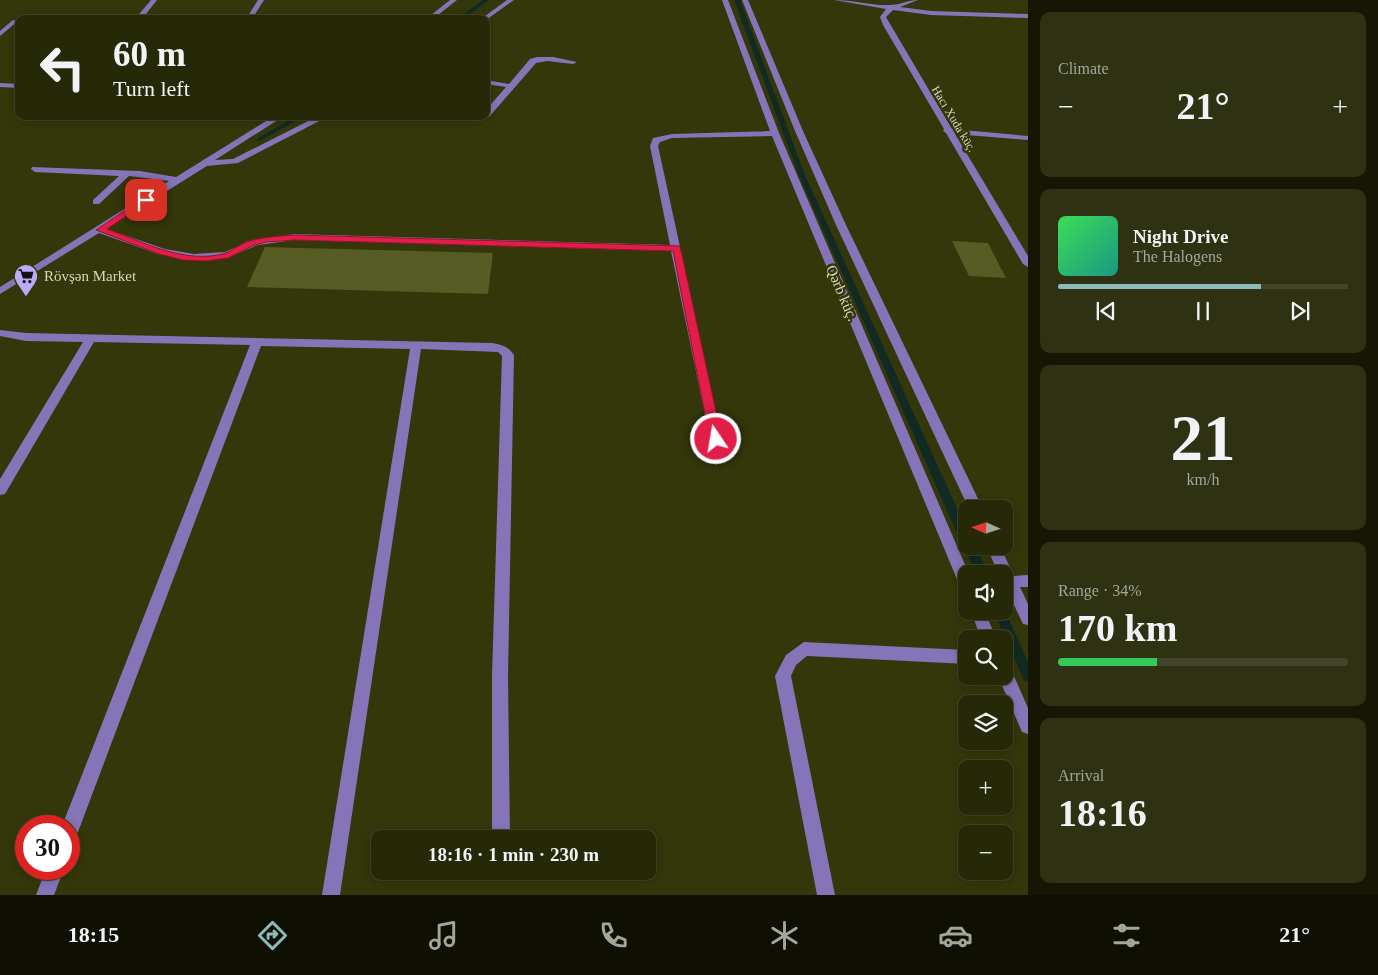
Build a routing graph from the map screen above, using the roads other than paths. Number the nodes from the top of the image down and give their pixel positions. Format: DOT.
graph roads {
  1 [pos="154,0"];
  2 [pos="261,0"];
  3 [pos="454,0"];
  4 [pos="511,0"];
  5 [pos="725,0"];
  6 [pos="745,0"];
  7 [pos="837,0"];
  8 [pos="914,0"];
  9 [pos="893,7"];
  10 [pos="141,15"];
  11 [pos="252,15"];
  12 [pos="434,15"];
  13 [pos="490,15"];
  14 [pos="1028,16"];
  15 [pos="0,21"];
  16 [pos="15,21"];
  17 [pos="15,23"];
  18 [pos="0,34"];
  19 [pos="573,62"];
  20 [pos="490,83"];
  21 [pos="0,85"];
  22 [pos="15,86"];
  23 [pos="511,86"];
  24 [pos="490,111"];
  25 [pos="274,120"];
  26 [pos="318,120"];
  27 [pos="947,131"];
  28 [pos="775,133"];
  29 [pos="1028,138"];
  30 [pos="204,163"];
  31 [pos="35,169"];
  32 [pos="126,174"];
  33 [pos="176,180"];
  34 [pos="96,202"];
  35 [pos="100,230"];
  36 [pos="677,248"];
  37 [pos="1028,264"];
  38 [pos="0,291"];
  39 [pos="0,333"];
  40 [pos="91,338"];
  41 [pos="257,342"];
  42 [pos="416,346"];
  43 [pos="716,439"];
  44 [pos="0,490"];
  45 [pos="972,500"];
  46 [pos="958,565"];
  47 [pos="1028,581"];
  48 [pos="1013,582"];
  49 [pos="1013,588"];
  50 [pos="1028,618"];
  51 [pos="958,657"];
  52 [pos="1010,685"];
  53 [pos="1028,726"];
  54 [pos="76,815"];
  55 [pos="501,830"];
  56 [pos="51,880"];
  57 [pos="45,895"];
  58 [pos="331,895"];
  59 [pos="826,895"];
  1 -- 10 [label="street"];
  2 -- 11 [label="street"];
  3 -- 12 [label="street"];
  4 -- 13 [label="street"];
  5 -- 28 [label="street, Qərb küç."];
  6 -- 45 [label="street, Qərb küç."];
  7 -- 9 [label="street"];
  8 -- 9 [label="street"];
  9 -- 14 [label="street"];
  9 -- 27 [label="street, Hacı Xuda küç."];
  15 -- 16 [label="street"];
  17 -- 18 [label="street"];
  19 -- 23 [label="street"];
  20 -- 23 [label="street"];
  21 -- 22 [label="street"];
  23 -- 24 [label="street"];
  25 -- 30 [label="street"];
  26 -- 30 [label="street"];
  27 -- 29 [label="street"];
  27 -- 37 [label="street, Hacı Xuda küç."];
  28 -- 36 [label="street"];
  28 -- 46 [label="street, Qərb küç."];
  30 -- 33 [label="street"];
  31 -- 32 [label="street"];
  32 -- 33 [label="street"];
  32 -- 34 [label="street"];
  33 -- 35 [label="street"];
  35 -- 36 [label="street"];
  35 -- 38 [label="street"];
  36 -- 43 [label="street"];
  39 -- 40 [label="street"];
  40 -- 41 [label="street"];
  40 -- 44 [label="street"];
  41 -- 42 [label="street"];
  41 -- 54 [label="street"];
  42 -- 55 [label="street"];
  42 -- 58 [label="street"];
  47 -- 48 [label="street"];
  49 -- 50 [label="street"];
  51 -- 59 [label="street"];
  52 -- 53 [label="street"];
  56 -- 57 [label="street"];
}
